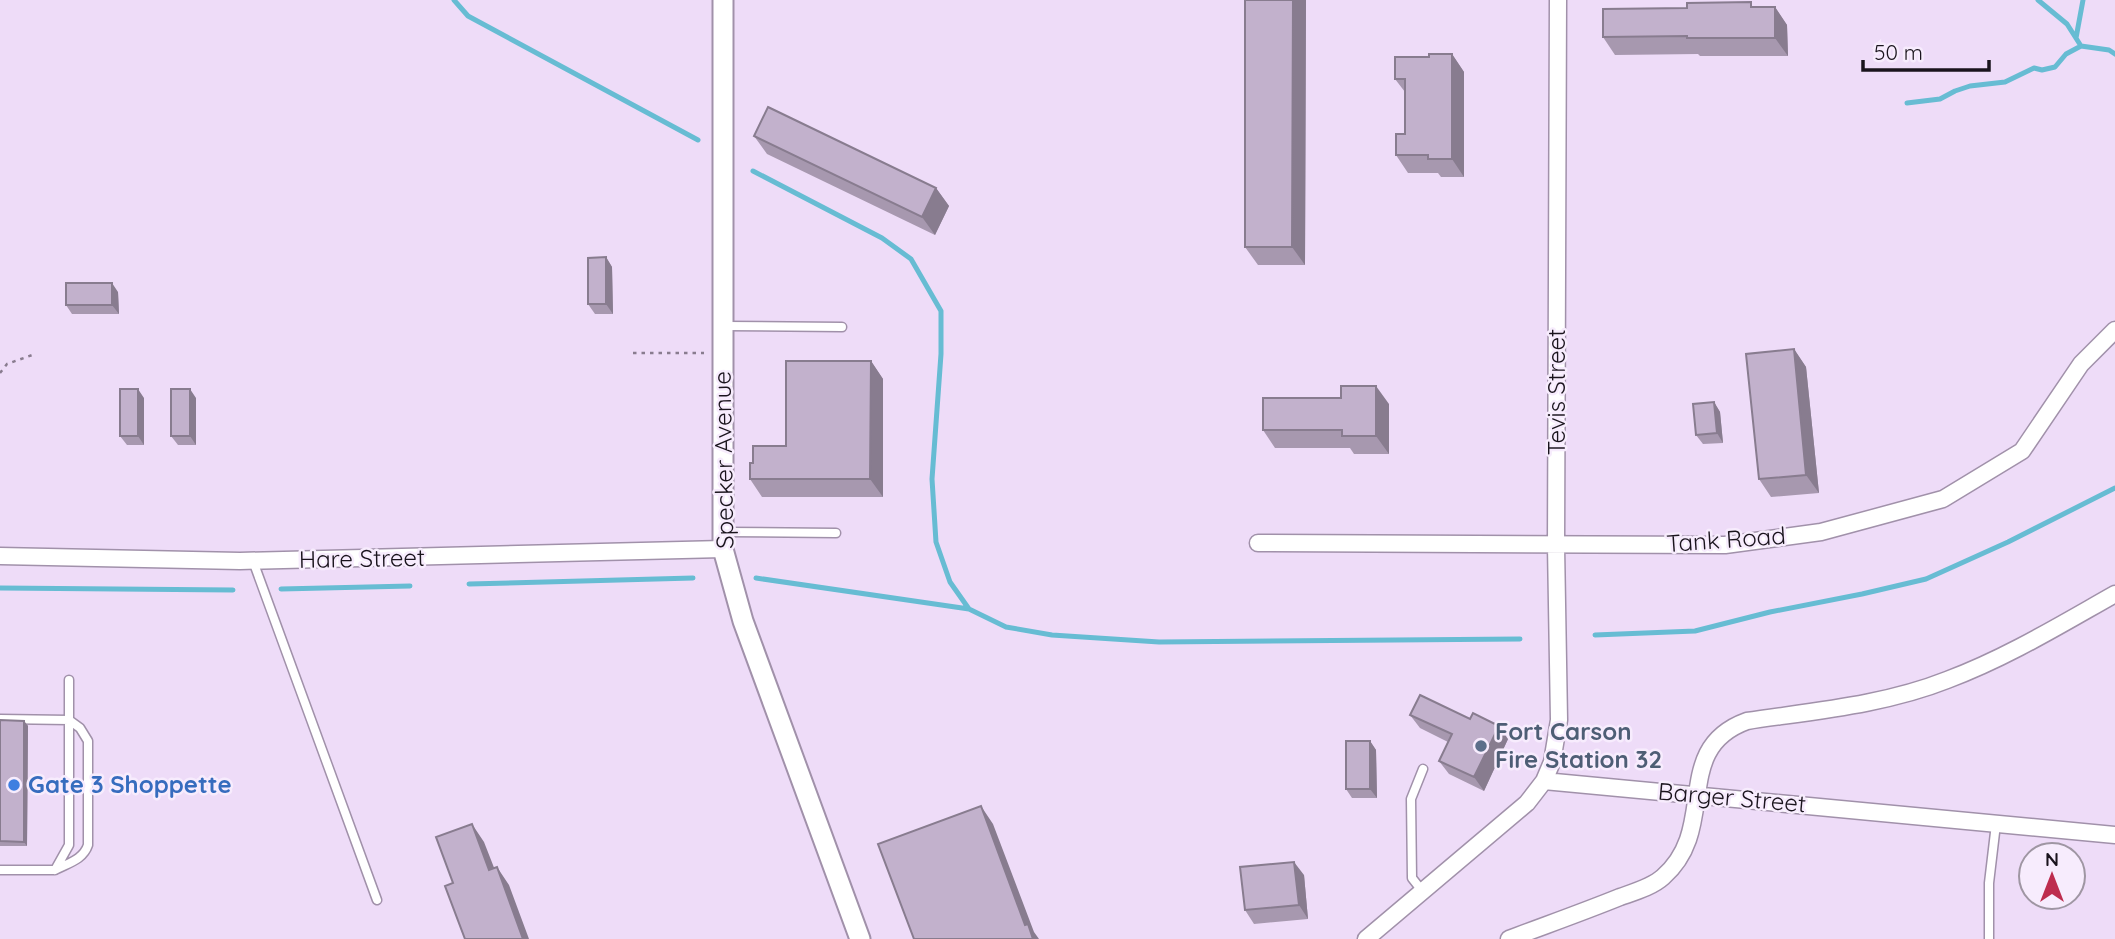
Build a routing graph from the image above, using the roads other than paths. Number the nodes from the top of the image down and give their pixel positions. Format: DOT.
graph roads {
  1 [pos="723,0"];
  2 [pos="1558,0"];
  3 [pos="722,326"];
  4 [pos="842,327"];
  5 [pos="2115,330"];
  6 [pos="836,533"];
  7 [pos="723,541"];
  8 [pos="1258,543"];
  9 [pos="1556,545"];
  10 [pos="0,556"];
  11 [pos="253,561"];
  12 [pos="2115,594"];
  13 [pos="69,680"];
  14 [pos="0,719"];
  15 [pos="69,720"];
  16 [pos="1423,769"];
  17 [pos="1544,781"];
  18 [pos="1698,795"];
  19 [pos="1996,824"];
  20 [pos="2115,835"];
  21 [pos="0,870"];
  22 [pos="55,870"];
  23 [pos="1423,892"];
  24 [pos="377,900"];
  25 [pos="860,939"];
  26 [pos="1366,939"];
  27 [pos="1510,939"];
  28 [pos="1989,939"];
  1 -- 3 [label="street, Specker Avenue"];
  2 -- 9 [label="street, Tevis Street"];
  3 -- 4 [label="lane"];
  3 -- 7 [label="street, Specker Avenue"];
  5 -- 9 [label="street, Tank Road"];
  6 -- 7 [label="lane"];
  7 -- 11 [label="street, Hare Street"];
  7 -- 25 [label="street, Specker Avenue"];
  8 -- 9 [label="street, Tank Road"];
  9 -- 17 [label="street, Tevis Street"];
  10 -- 11 [label="street, Hare Street"];
  11 -- 24 [label="lane"];
  12 -- 18 [label="street"];
  13 -- 15 [label="lane"];
  14 -- 15 [label="lane"];
  15 -- 22 [label="lane"];
  15 -- 22 [label="lane"];
  16 -- 23 [label="lane"];
  17 -- 18 [label="street, Barger Street"];
  17 -- 23 [label="street"];
  18 -- 19 [label="street, Barger Street"];
  18 -- 27 [label="street"];
  19 -- 20 [label="street, Barger Street"];
  19 -- 28 [label="lane"];
  21 -- 22 [label="lane"];
  23 -- 26 [label="street"];
}
